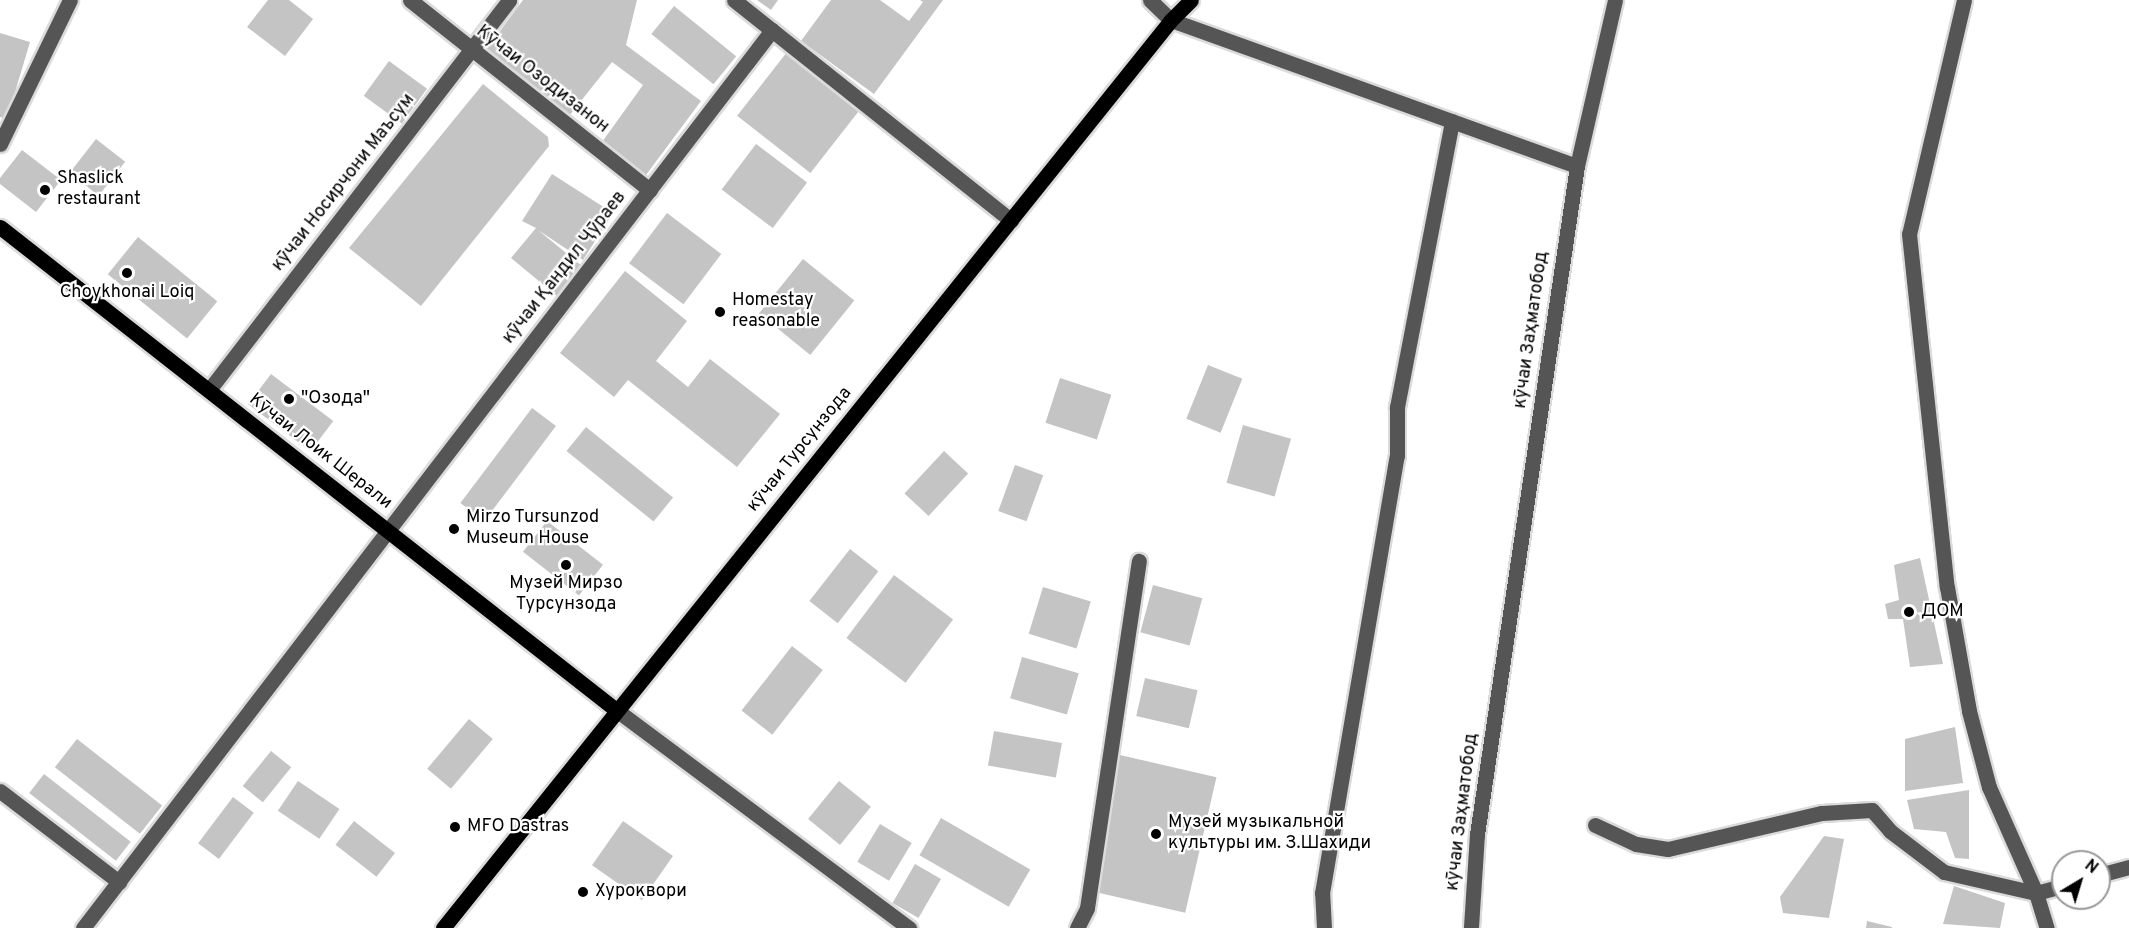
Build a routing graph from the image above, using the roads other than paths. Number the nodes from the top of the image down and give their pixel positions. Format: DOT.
graph roads {
  1 [pos="70,0"];
  2 [pos="410,0"];
  3 [pos="509,0"];
  4 [pos="734,0"];
  5 [pos="1150,0"];
  6 [pos="1191,0"];
  7 [pos="1615,0"];
  8 [pos="1964,0"];
  9 [pos="1171,20"];
  10 [pos="772,30"];
  11 [pos="472,49"];
  12 [pos="1452,121"];
  13 [pos="0,144"];
  14 [pos="1577,166"];
  15 [pos="650,190"];
  16 [pos="1011,219"];
  17 [pos="0,226"];
  18 [pos="209,390"];
  19 [pos="387,530"];
  20 [pos="1139,561"];
  21 [pos="615,709"];
  22 [pos="0,791"];
  23 [pos="1595,825"];
  24 [pos="2129,867"];
  25 [pos="2111,872"];
  26 [pos="119,882"];
  27 [pos="2051,889"];
  28 [pos="2036,893"];
  29 [pos="83,928"];
  30 [pos="443,928"];
  31 [pos="909,928"];
  32 [pos="1077,928"];
  33 [pos="1324,928"];
  34 [pos="1471,928"];
  35 [pos="2046,928"];
  1 -- 13 [label="street"];
  2 -- 11 [label="street, Кӯчаи Озодизанон"];
  3 -- 11 [label="street, кӯчаи Носирчони Маъсум"];
  4 -- 10 [label="street"];
  5 -- 9 [label="street"];
  6 -- 9 [label="main road, кӯчаи Турсунзода"];
  7 -- 14 [label="street, кӯчаи Заҳматобод"];
  8 -- 28 [label="street"];
  9 -- 12 [label="street"];
  9 -- 16 [label="main road, кӯчаи Турсунзода"];
  10 -- 15 [label="street, кӯчаи Қандил Ҷӯраев"];
  10 -- 16 [label="street"];
  11 -- 15 [label="street, Кӯчаи Озодизанон"];
  11 -- 18 [label="street, кӯчаи Носирчони Маъсум"];
  12 -- 14 [label="street"];
  12 -- 33 [label="street"];
  14 -- 34 [label="street, кӯчаи Заҳматобод"];
  15 -- 19 [label="street, кӯчаи Қандил Ҷӯраев"];
  16 -- 21 [label="main road, кӯчаи Турсунзода"];
  17 -- 18 [label="main road, Кӯчаи Лоик Шерали"];
  18 -- 19 [label="main road, Кӯчаи Лоик Шерали"];
  19 -- 21 [label="main road, Кӯчаи Лоик Шерали"];
  19 -- 26 [label="street, кӯчаи Қандил Ҷӯраев"];
  20 -- 32 [label="street"];
  21 -- 30 [label="main road, кӯчаи Турсунзода"];
  21 -- 31 [label="street"];
  22 -- 26 [label="street"];
  23 -- 28 [label="street"];
  24 -- 25 [label="street"];
  26 -- 29 [label="street, кӯчаи Қандил Ҷӯраев"];
  27 -- 28 [label="street"];
  28 -- 35 [label="street"];
}
